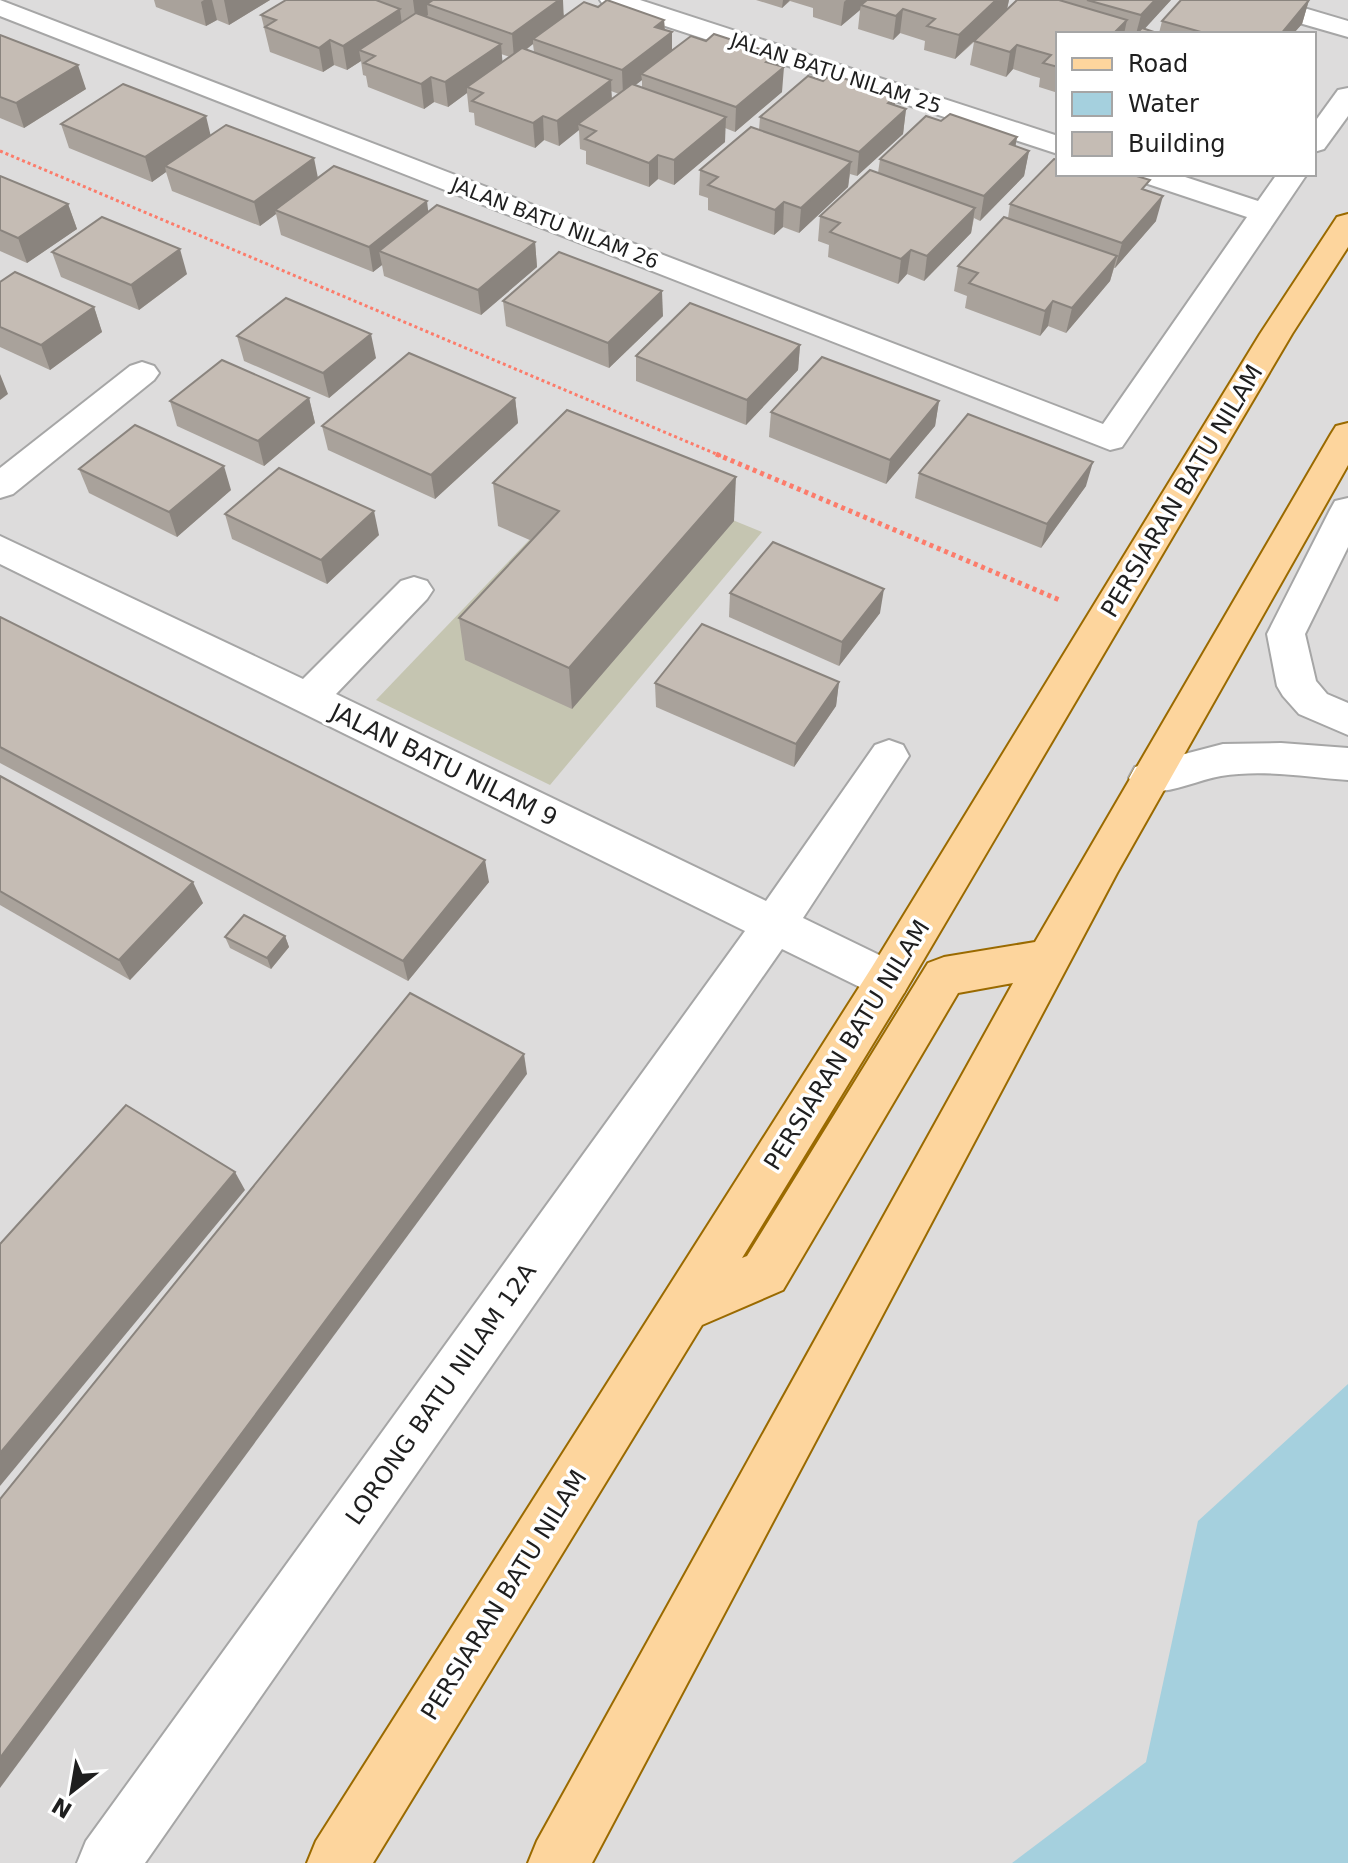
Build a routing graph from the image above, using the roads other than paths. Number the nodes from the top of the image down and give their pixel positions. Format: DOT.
graph roads {
  1 [pos="613,0"];
  2 [pos="1249,0"];
  3 [pos="0,7"];
  4 [pos="1348,29"];
  5 [pos="1348,96"];
  6 [pos="1316,140"];
  7 [pos="1056,144"];
  8 [pos="1152,176"];
  9 [pos="1291,176"];
  10 [pos="1264,213"];
  11 [pos="1348,223"];
  12 [pos="142,373"];
  13 [pos="1348,434"];
  14 [pos="0,486"];
  15 [pos="1348,510"];
  16 [pos="0,549"];
  17 [pos="414,590"];
  18 [pos="308,698"];
  19 [pos="1330,712"];
  20 [pos="889,756"];
  21 [pos="1348,762"];
  22 [pos="1150,778"];
  23 [pos="774,925"];
  24 [pos="1050,958"];
  25 [pos="888,980"];
  26 [pos="684,1307"];
  27 [pos="108,1863"];
  28 [pos="338,1863"];
  29 [pos="559,1863"];
  1 -- 7 [label="street, JALAN BATU NILAM 25"];
  2 -- 4 [label="street"];
  3 -- 10 [label="street, JALAN BATU NILAM 26"];
  5 -- 6 [label="street"];
  8 -- 10 [label="street"];
  9 -- 10 [label="street"];
  11 -- 25 [label="main road, PERSIARAN BATU NILAM"];
  12 -- 14 [label="street"];
  13 -- 22 [label="main road"];
  15 -- 19 [label="street"];
  16 -- 18 [label="street, JALAN BATU NILAM 9"];
  17 -- 18 [label="street"];
  18 -- 23 [label="street, JALAN BATU NILAM 9"];
  19 -- 21 [label="street"];
  20 -- 23 [label="street, LORONG BATU NILAM 12A"];
  21 -- 22 [label="street"];
  22 -- 24 [label="main road"];
  23 -- 25 [label="street, JALAN BATU NILAM 9"];
  23 -- 27 [label="street, LORONG BATU NILAM 12A"];
  24 -- 26 [label="main road"];
  24 -- 29 [label="main road"];
  25 -- 26 [label="main road, PERSIARAN BATU NILAM"];
  26 -- 28 [label="main road, PERSIARAN BATU NILAM"];
}
